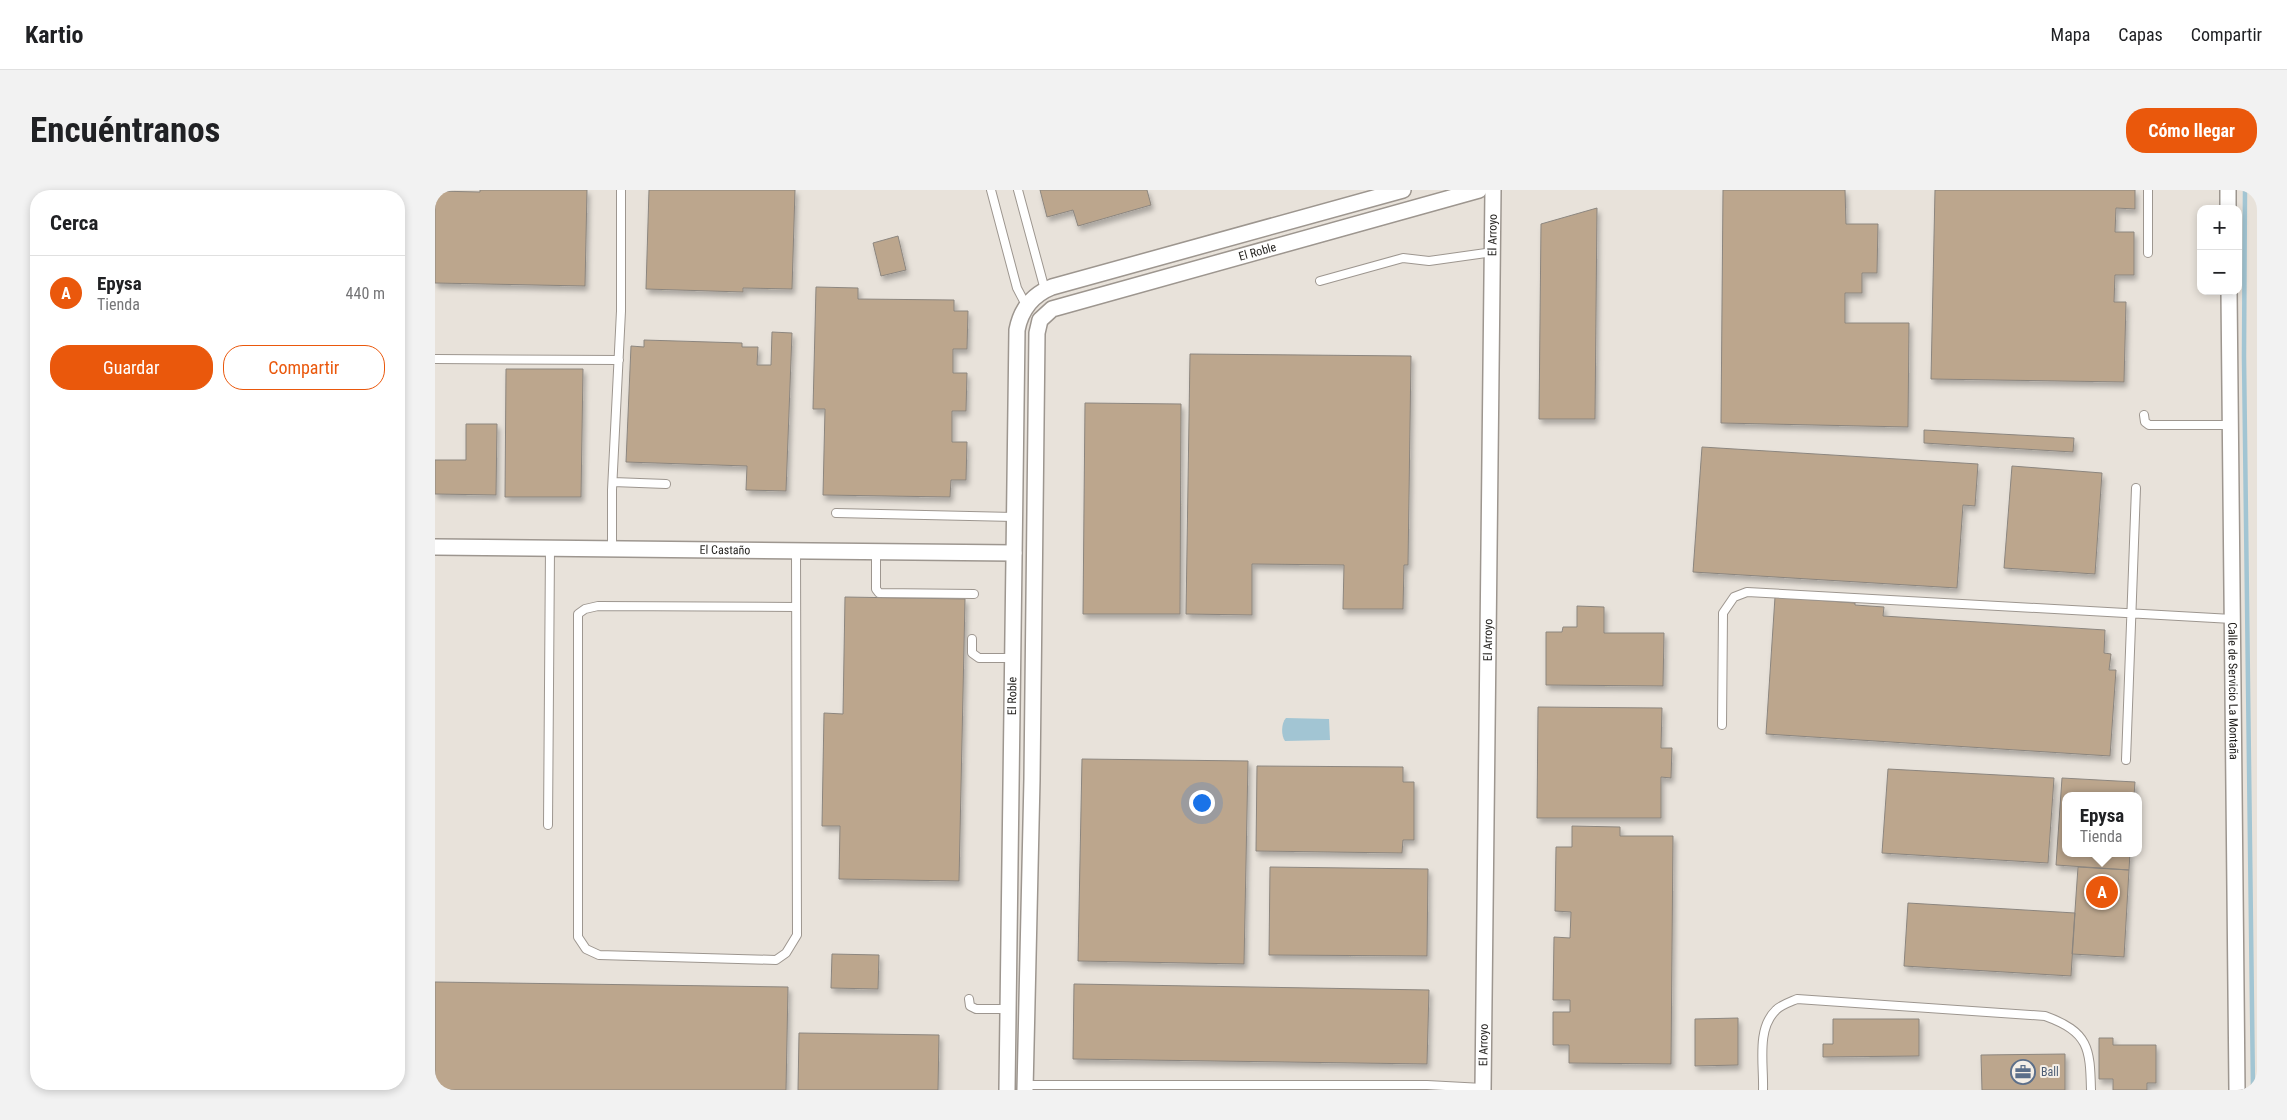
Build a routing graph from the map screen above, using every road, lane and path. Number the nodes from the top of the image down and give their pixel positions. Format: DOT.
graph roads {
  1 [pos="621,190"];
  2 [pos="991,190"];
  3 [pos="1018,190"];
  4 [pos="1403,190"];
  5 [pos="1479,190"];
  6 [pos="1493,190"];
  7 [pos="2148,190"];
  8 [pos="2227,190"];
  9 [pos="2228,205"];
  10 [pos="1493,252"];
  11 [pos="2148,253"];
  12 [pos="1320,281"];
  13 [pos="1045,290"];
  14 [pos="2229,295"];
  15 [pos="1026,305"];
  16 [pos="1040,320"];
  17 [pos="435,359"];
  18 [pos="619,360"];
  19 [pos="2144,415"];
  20 [pos="2231,425"];
  21 [pos="613,482"];
  22 [pos="666,484"];
  23 [pos="2136,488"];
  24 [pos="836,513"];
  25 [pos="1014,517"];
  26 [pos="435,547"];
  27 [pos="550,548"];
  28 [pos="612,549"];
  29 [pos="796,550"];
  30 [pos="876,551"];
  31 [pos="1014,553"];
  32 [pos="974,594"];
  33 [pos="796,608"];
  34 [pos="2132,614"];
  35 [pos="2232,619"];
  36 [pos="972,639"];
  37 [pos="1013,658"];
  38 [pos="1722,725"];
  39 [pos="2127,760"];
  40 [pos="1012,779"];
  41 [pos="1032,779"];
  42 [pos="548,826"];
  43 [pos="969,999"];
  44 [pos="1008,1009"];
  45 [pos="1025,1087"];
  46 [pos="1483,1089"];
  47 [pos="1007,1090"];
  48 [pos="1763,1090"];
  49 [pos="2091,1090"];
  50 [pos="2237,1090"];
  1 -- 18 [label="lane"];
  2 -- 15 [label="lane"];
  3 -- 13 [label="lane"];
  4 -- 13 [label="street, El Roble"];
  5 -- 16 [label="street, El Roble"];
  6 -- 10 [label="street, El Arroyo"];
  7 -- 11 [label="lane"];
  8 -- 9 [label="street"];
  10 -- 12 [label="lane"];
  10 -- 46 [label="street, El Arroyo"];
  13 -- 15 [label="street, El Roble"];
  14 -- 20 [label="street, Calle de Servicio La Montaña"];
  15 -- 16 [label="street"];
  15 -- 25 [label="street, El Roble"];
  16 -- 41 [label="street, El Roble"];
  17 -- 18 [label="lane"];
  18 -- 21 [label="lane"];
  19 -- 20 [label="lane"];
  20 -- 35 [label="street, Calle de Servicio La Montaña"];
  21 -- 22 [label="lane"];
  21 -- 28 [label="lane"];
  23 -- 34 [label="lane"];
  24 -- 25 [label="lane"];
  25 -- 31 [label="street, El Roble"];
  26 -- 27 [label="street, El Castaño"];
  27 -- 28 [label="street, El Castaño"];
  27 -- 42 [label="lane"];
  28 -- 29 [label="street, El Castaño"];
  29 -- 30 [label="street, El Castaño"];
  29 -- 33 [label="lane"];
  30 -- 31 [label="street, El Castaño"];
  30 -- 32 [label="lane"];
  31 -- 37 [label="street, El Roble"];
  33 -- 33 [label="lane"];
  34 -- 35 [label="lane"];
  34 -- 38 [label="lane"];
  34 -- 39 [label="lane"];
  35 -- 50 [label="street, Calle de Servicio La Montaña"];
  36 -- 37 [label="lane"];
  37 -- 40 [label="street, El Roble"];
  40 -- 41 [label="street"];
  40 -- 44 [label="street, El Roble"];
  41 -- 45 [label="street, El Roble"];
  43 -- 44 [label="lane"];
  44 -- 47 [label="street, El Roble"];
  45 -- 46 [label="lane"];
  48 -- 49 [label="lane"];
}
